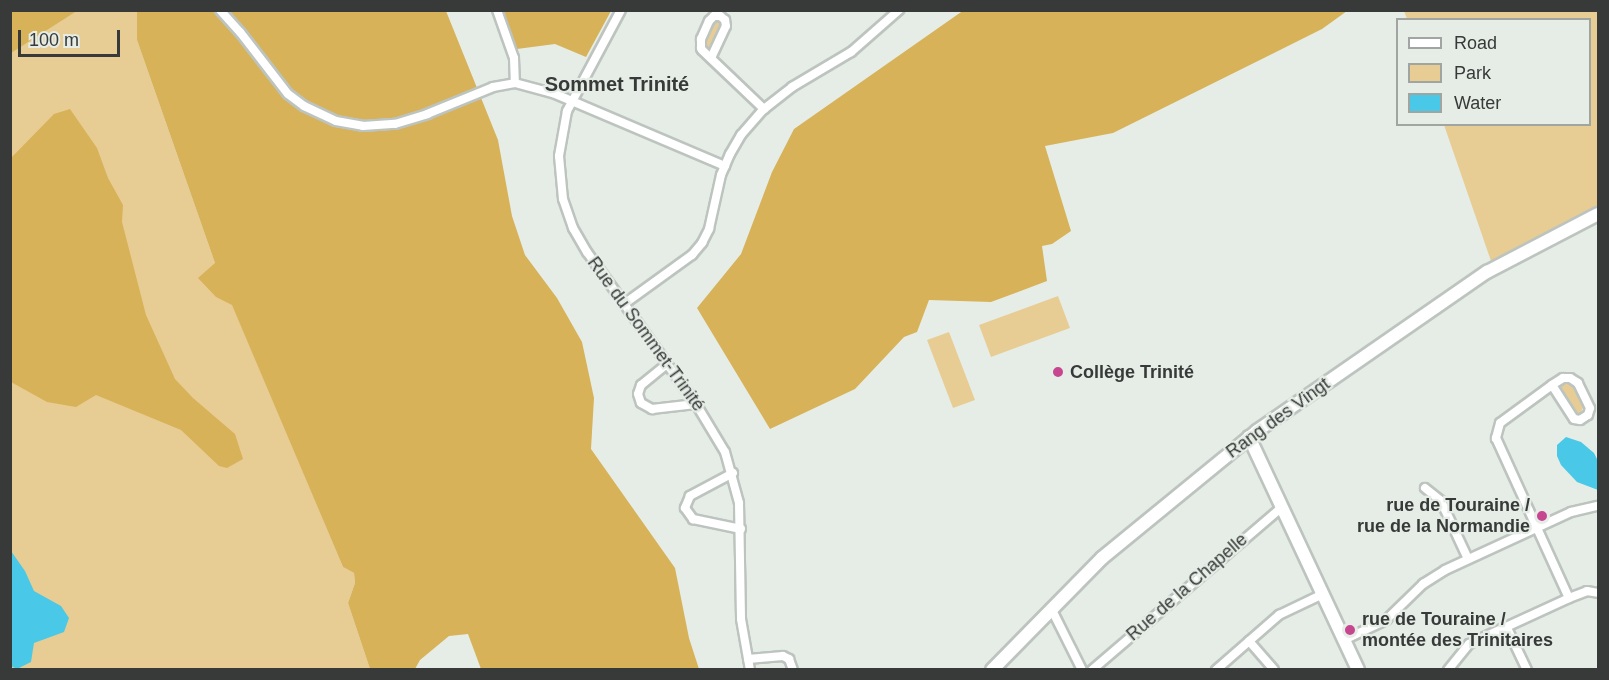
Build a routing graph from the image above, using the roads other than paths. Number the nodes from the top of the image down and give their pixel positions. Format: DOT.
graph roads {
  1 [pos="220,10"];
  2 [pos="497,10"];
  3 [pos="621,10"];
  4 [pos="899,10"];
  5 [pos="711,58"];
  6 [pos="514,83"];
  7 [pos="572,102"];
  8 [pos="764,109"];
  9 [pos="725,166"];
  10 [pos="1599,214"];
  11 [pos="624,304"];
  12 [pos="667,364"];
  13 [pos="1552,385"];
  14 [pos="696,404"];
  15 [pos="1249,437"];
  16 [pos="733,473"];
  17 [pos="1425,488"];
  18 [pos="1599,506"];
  19 [pos="1282,507"];
  20 [pos="1537,527"];
  21 [pos="741,529"];
  22 [pos="1468,559"];
  23 [pos="1599,593"];
  24 [pos="1323,594"];
  25 [pos="1569,598"];
  26 [pos="1051,608"];
  27 [pos="1507,628"];
  28 [pos="1344,640"];
  29 [pos="1249,641"];
  30 [pos="748,659"];
  31 [pos="750,669"];
  32 [pos="793,669"];
  33 [pos="992,669"];
  34 [pos="1082,669"];
  35 [pos="1092,669"];
  36 [pos="1216,669"];
  37 [pos="1274,669"];
  38 [pos="1358,669"];
  39 [pos="1448,669"];
  40 [pos="1527,669"];
  1 -- 6 [label="street"];
  2 -- 6 [label="street"];
  3 -- 7 [label="street, Rue du Sommet-Trinité"];
  4 -- 8 [label="street"];
  5 -- 5 [label="street"];
  5 -- 8 [label="street"];
  6 -- 7 [label="street"];
  7 -- 9 [label="street"];
  7 -- 11 [label="street, Rue du Sommet-Trinité"];
  8 -- 9 [label="street"];
  9 -- 11 [label="street"];
  10 -- 15 [label="street, Rang des Vingt"];
  11 -- 12 [label="street, Rue du Sommet-Trinité"];
  12 -- 14 [label="street, Rue du Sommet-Trinité"];
  12 -- 14 [label="street"];
  13 -- 13 [label="street"];
  13 -- 20 [label="street"];
  14 -- 16 [label="street, Rue du Sommet-Trinité"];
  15 -- 19 [label="street"];
  15 -- 26 [label="street, Rang des Vingt"];
  16 -- 21 [label="street, Rue du Sommet-Trinité"];
  16 -- 21 [label="street"];
  17 -- 22 [label="street"];
  18 -- 20 [label="street"];
  19 -- 24 [label="street"];
  19 -- 35 [label="street, Rue de la Chapelle"];
  20 -- 22 [label="street"];
  20 -- 25 [label="street"];
  21 -- 30 [label="street, Rue du Sommet-Trinité"];
  22 -- 28 [label="street"];
  23 -- 25 [label="street"];
  24 -- 28 [label="street"];
  24 -- 29 [label="street"];
  25 -- 27 [label="street"];
  26 -- 33 [label="street, Rang des Vingt"];
  26 -- 34 [label="street"];
  27 -- 39 [label="street"];
  27 -- 40 [label="street"];
  28 -- 38 [label="street"];
  29 -- 36 [label="street"];
  29 -- 37 [label="street"];
  30 -- 31 [label="street, Rue du Sommet-Trinité"];
  30 -- 32 [label="street"];
}
